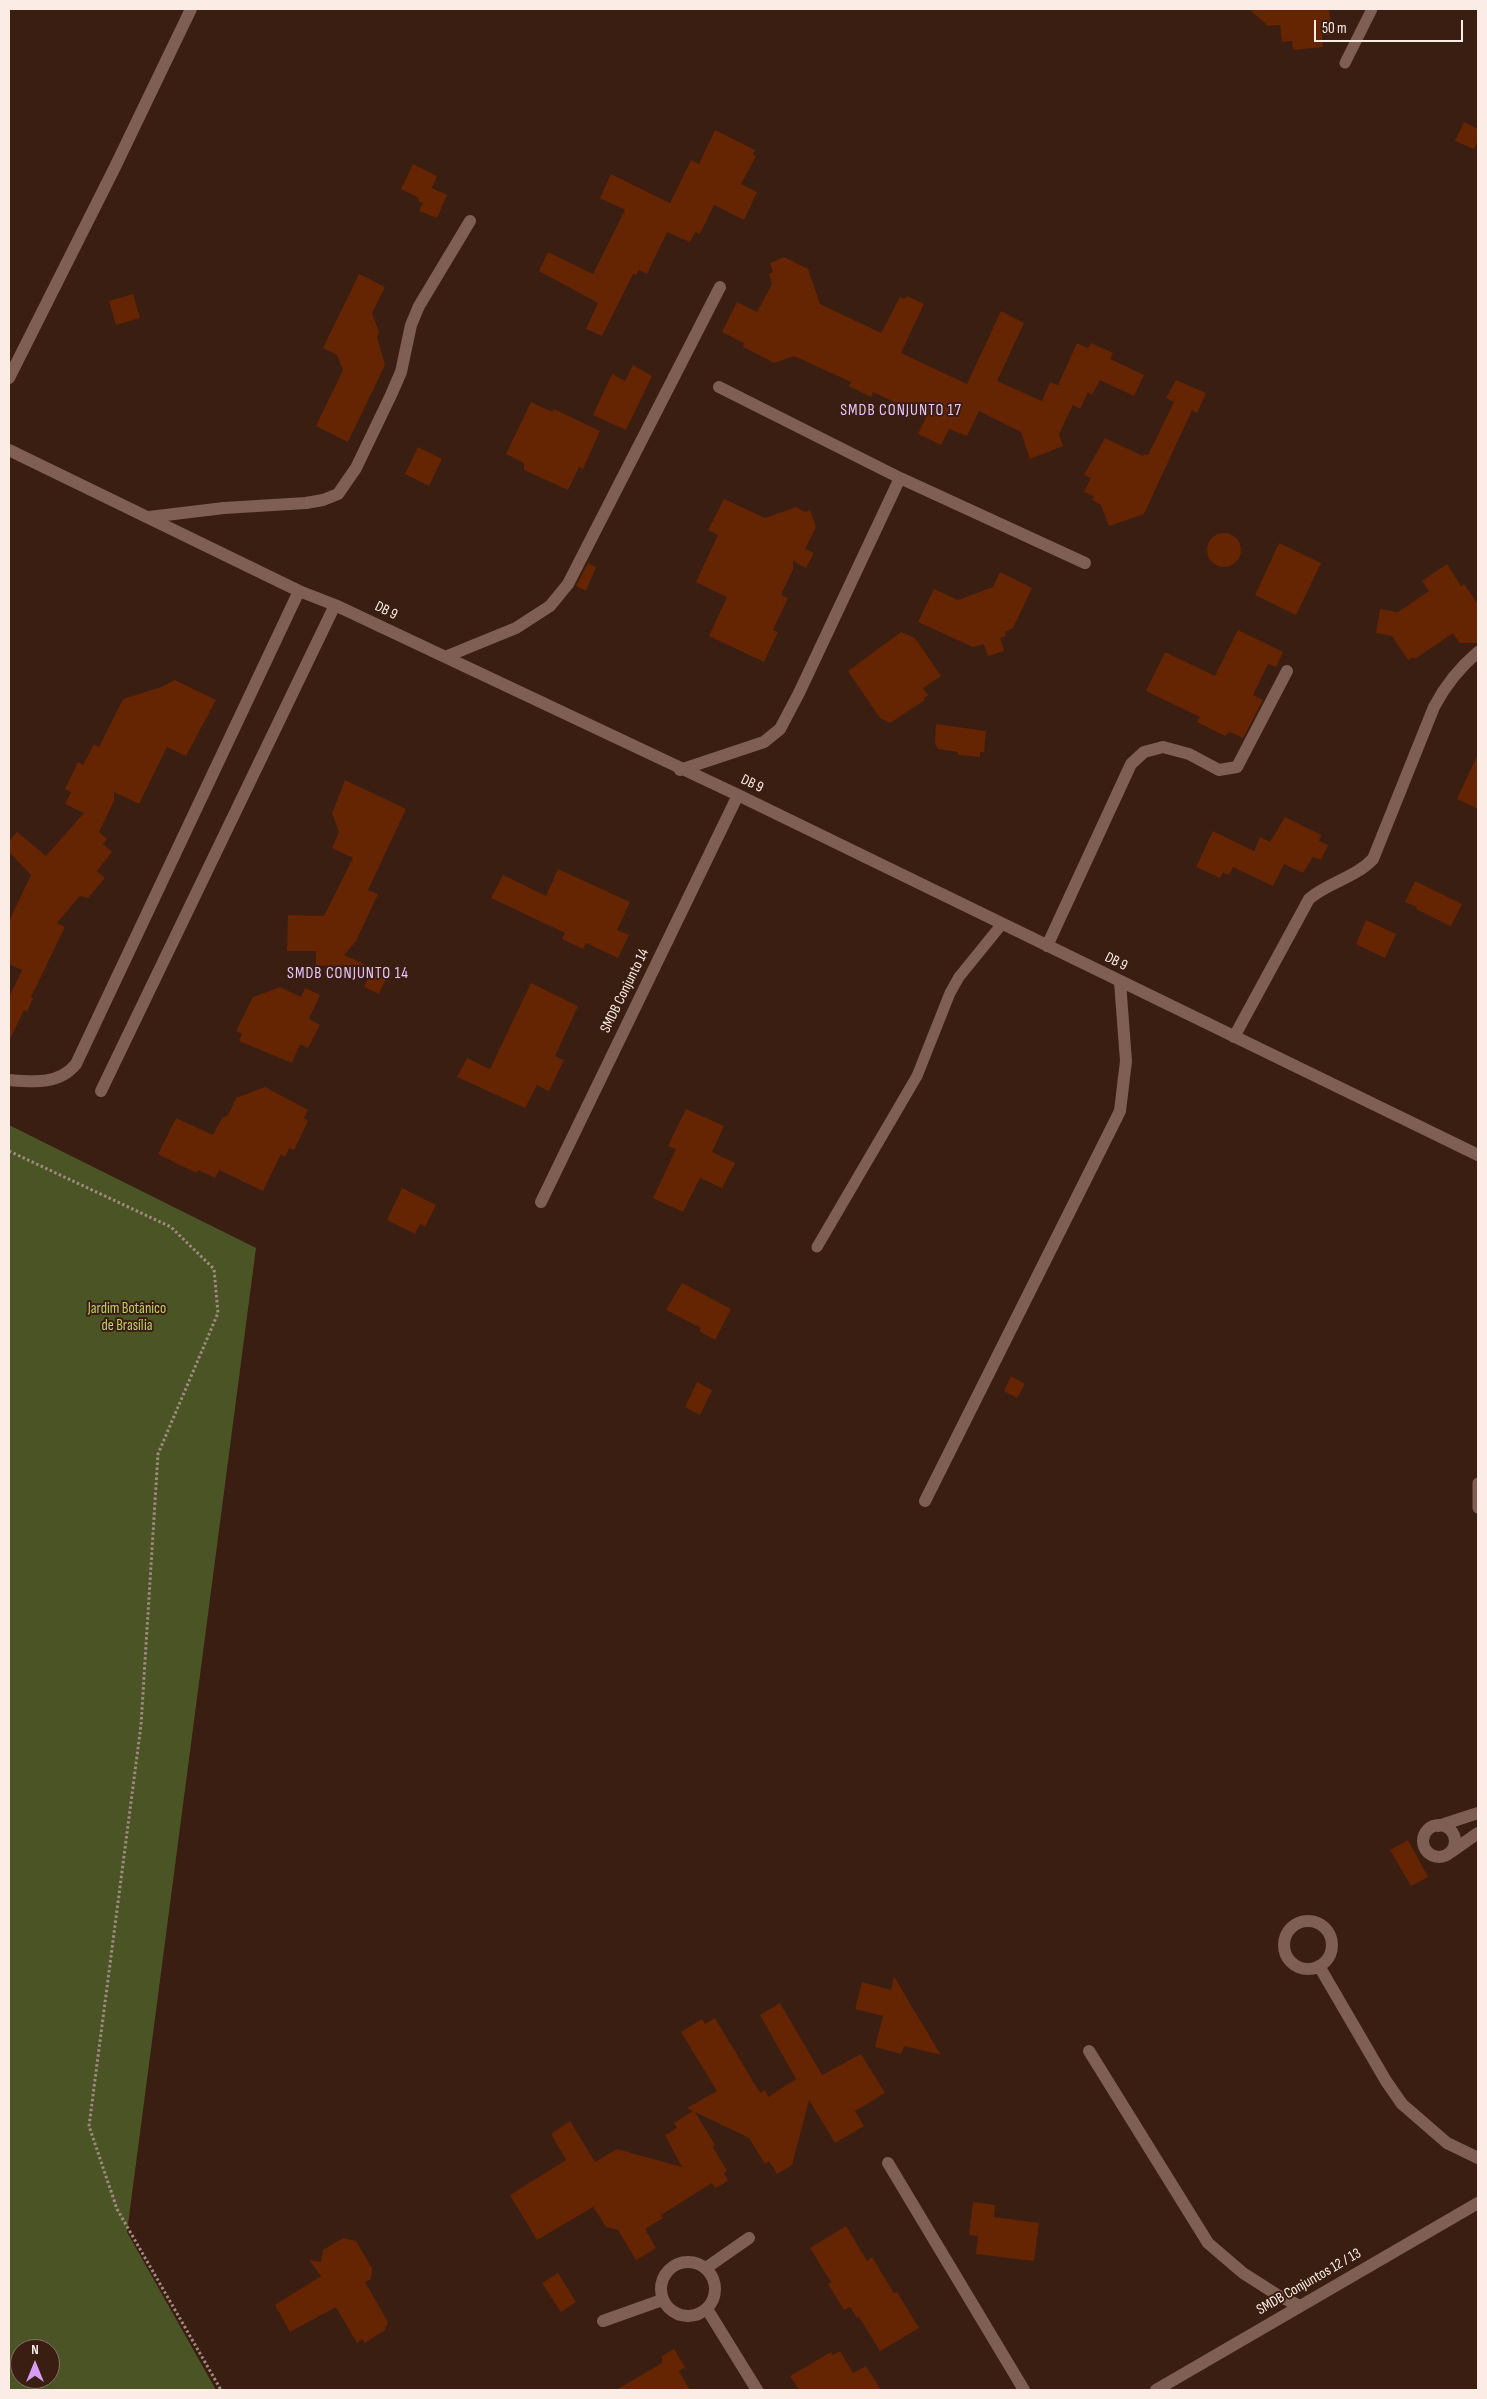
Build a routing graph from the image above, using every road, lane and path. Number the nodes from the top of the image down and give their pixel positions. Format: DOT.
graph roads {
  1 [pos="191,9"];
  2 [pos="1372,9"];
  3 [pos="1345,63"];
  4 [pos="470,220"];
  5 [pos="720,287"];
  6 [pos="9,378"];
  7 [pos="719,387"];
  8 [pos="9,450"];
  9 [pos="900,478"];
  10 [pos="148,517"];
  11 [pos="1085,563"];
  12 [pos="299,591"];
  13 [pos="335,605"];
  14 [pos="1478,652"];
  15 [pos="445,657"];
  16 [pos="1287,671"];
  17 [pos="680,770"];
  18 [pos="738,796"];
  19 [pos="1002,924"];
  20 [pos="1047,946"];
  21 [pos="1120,982"];
  22 [pos="1234,1037"];
  23 [pos="9,1080"];
  24 [pos="101,1091"];
  25 [pos="9,1152"];
  26 [pos="1478,1155"];
  27 [pos="541,1202"];
  28 [pos="817,1247"];
  29 [pos="1478,1483"];
  30 [pos="925,1501"];
  31 [pos="1478,1508"];
  32 [pos="1478,1813"];
  33 [pos="1438,1826"];
  34 [pos="1478,1832"];
  35 [pos="1449,1854"];
  36 [pos="1319,1966"];
  37 [pos="1089,2051"];
  38 [pos="1478,2158"];
  39 [pos="888,2163"];
  40 [pos="1478,2203"];
  41 [pos="749,2238"];
  42 [pos="706,2268"];
  43 [pos="662,2300"];
  44 [pos="1300,2306"];
  45 [pos="707,2309"];
  46 [pos="603,2321"];
  47 [pos="221,2390"];
  48 [pos="757,2390"];
  49 [pos="1024,2390"];
  50 [pos="1156,2390"];
  1 -- 6 [label="street"];
  2 -- 3 [label="lane"];
  4 -- 10 [label="street"];
  5 -- 15 [label="street"];
  7 -- 9 [label="street"];
  8 -- 10 [label="street, DB 9"];
  9 -- 11 [label="street"];
  9 -- 17 [label="street"];
  10 -- 12 [label="street, DB 9"];
  12 -- 13 [label="street, DB 9"];
  12 -- 23 [label="street"];
  13 -- 15 [label="street, DB 9"];
  13 -- 24 [label="street"];
  14 -- 22 [label="street"];
  15 -- 17 [label="street, DB 9"];
  16 -- 20 [label="street"];
  17 -- 18 [label="street, DB 9"];
  18 -- 19 [label="street, DB 9"];
  18 -- 27 [label="street, SMDB Conjunto 14"];
  19 -- 20 [label="street, DB 9"];
  19 -- 28 [label="lane"];
  20 -- 21 [label="street, DB 9"];
  21 -- 22 [label="street, DB 9"];
  21 -- 30 [label="street"];
  22 -- 26 [label="street, DB 9"];
  25 -- 47 [label="path"];
  29 -- 31 [label="lane"];
  32 -- 33 [label="street"];
  33 -- 35 [label="street"];
  33 -- 35 [label="street"];
  34 -- 35 [label="street"];
  36 -- 38 [label="street"];
  37 -- 44 [label="street"];
  39 -- 49 [label="street"];
  40 -- 44 [label="street, SMDB Conjuntos 12 / 13"];
  41 -- 42 [label="street"];
  42 -- 43 [label="street"];
  42 -- 45 [label="street"];
  43 -- 45 [label="street"];
  43 -- 46 [label="street"];
  44 -- 50 [label="street, SMDB Conjuntos 12 / 13"];
  45 -- 48 [label="street"];
}
